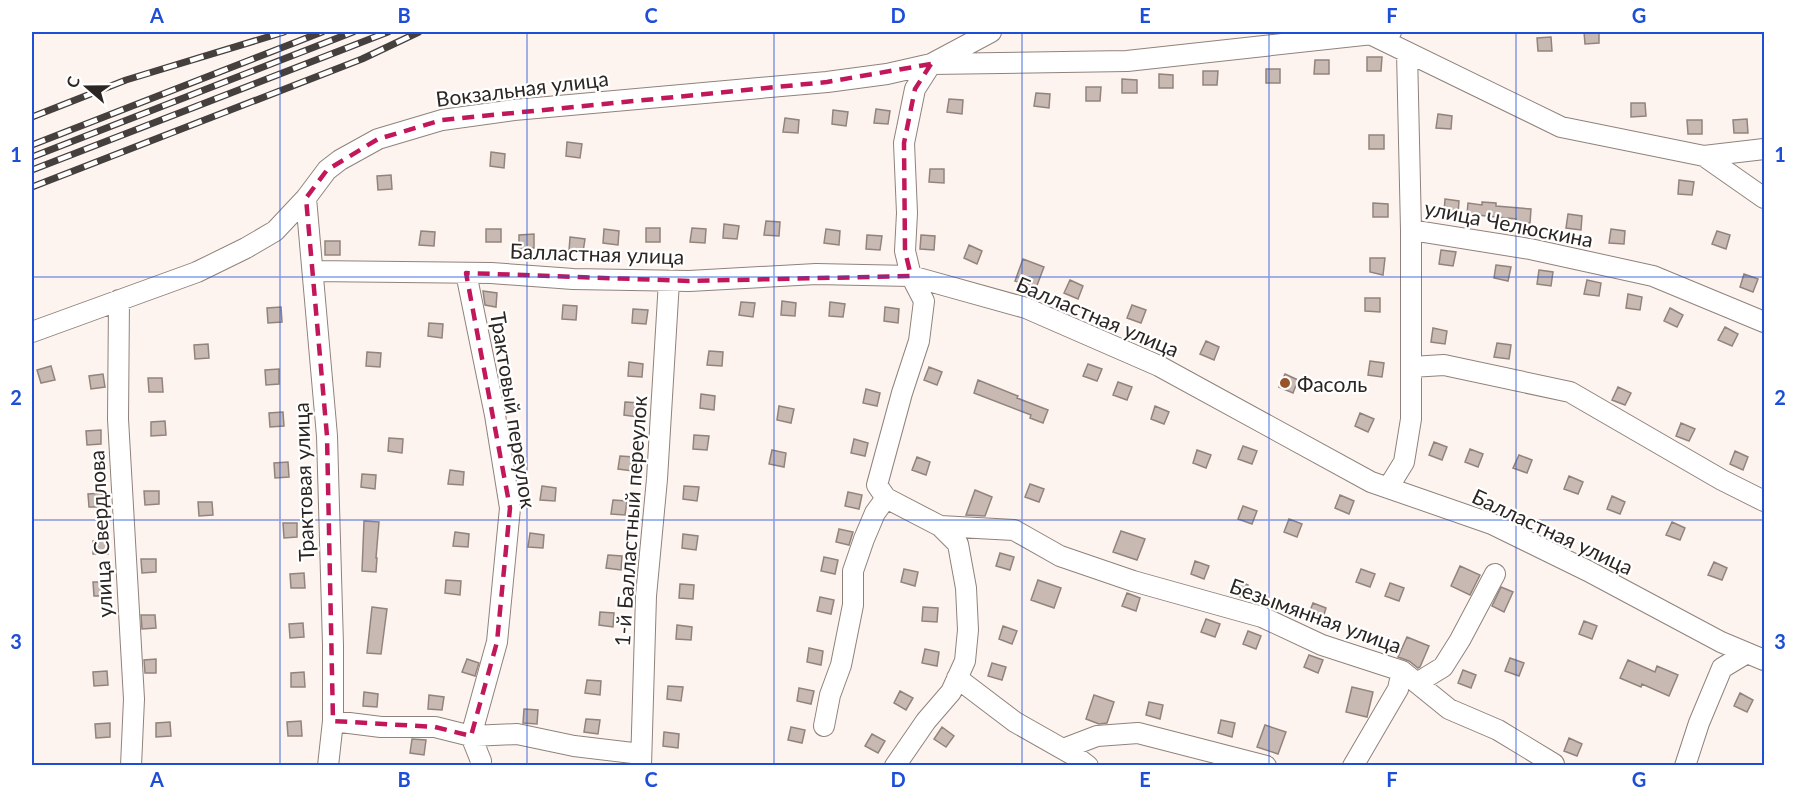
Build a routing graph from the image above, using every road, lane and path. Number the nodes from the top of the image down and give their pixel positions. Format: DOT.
graph roads {
  1 [pos="991,32"];
  2 [pos="1391,32"];
  3 [pos="1370,34"];
  4 [pos="1407,52"];
  5 [pos="931,64"];
  6 [pos="1764,149"];
  7 [pos="1704,156"];
  8 [pos="306,198"];
  9 [pos="1764,198"];
  10 [pos="1411,230"];
  11 [pos="313,271"];
  12 [pos="466,273"];
  13 [pos="911,276"];
  14 [pos="669,281"];
  15 [pos="118,300"];
  16 [pos="1764,322"];
  17 [pos="32,332"];
  18 [pos="1411,367"];
  19 [pos="1388,488"];
  20 [pos="886,498"];
  21 [pos="1764,501"];
  22 [pos="940,526"];
  23 [pos="1495,574"];
  24 [pos="1756,656"];
  25 [pos="1409,677"];
  26 [pos="957,678"];
  27 [pos="333,721"];
  28 [pos="824,726"];
  29 [pos="471,736"];
  30 [pos="1063,749"];
  31 [pos="641,760"];
  32 [pos="1554,764"];
  33 [pos="131,765"];
  34 [pos="328,765"];
  35 [pos="480,765"];
  36 [pos="895,765"];
  37 [pos="1088,765"];
  38 [pos="1266,765"];
  39 [pos="1353,765"];
  40 [pos="1685,765"];
  1 -- 5 [label="street"];
  2 -- 3 [label="street"];
  3 -- 4 [label="street"];
  3 -- 5 [label="street"];
  4 -- 7 [label="street"];
  4 -- 10 [label="street, улица Челюскина"];
  5 -- 8 [label="street, Вокзальная улица"];
  5 -- 13 [label="street"];
  6 -- 7 [label="street"];
  7 -- 9 [label="street"];
  8 -- 11 [label="street, Трактовая улица"];
  8 -- 15 [label="street, Вокзальная улица"];
  10 -- 16 [label="street, улица Челюскина"];
  10 -- 18 [label="street"];
  11 -- 12 [label="street, Балластная улица"];
  11 -- 27 [label="street, Трактовая улица"];
  12 -- 14 [label="street, Балластная улица"];
  12 -- 29 [label="street, Трактовый переулок"];
  13 -- 14 [label="street, Балластная улица"];
  13 -- 19 [label="street, Балластная улица"];
  13 -- 20 [label="street"];
  14 -- 31 [label="street, 1-й Балластный переулок"];
  15 -- 17 [label="street, Вокзальная улица"];
  15 -- 33 [label="street, улица Свердлова"];
  18 -- 19 [label="street"];
  18 -- 21 [label="street"];
  19 -- 24 [label="street, Балластная улица"];
  20 -- 22 [label="street"];
  20 -- 28 [label="street"];
  22 -- 25 [label="street, Безымянная улица"];
  22 -- 26 [label="street"];
  23 -- 25 [label="street"];
  24 -- 40 [label="street"];
  25 -- 32 [label="street, Безымянная улица"];
  25 -- 39 [label="street"];
  26 -- 30 [label="street"];
  26 -- 36 [label="street"];
  27 -- 29 [label="street"];
  27 -- 34 [label="street, Трактовая улица"];
  29 -- 31 [label="street"];
  29 -- 35 [label="street"];
  30 -- 37 [label="street"];
  30 -- 38 [label="street"];
}
